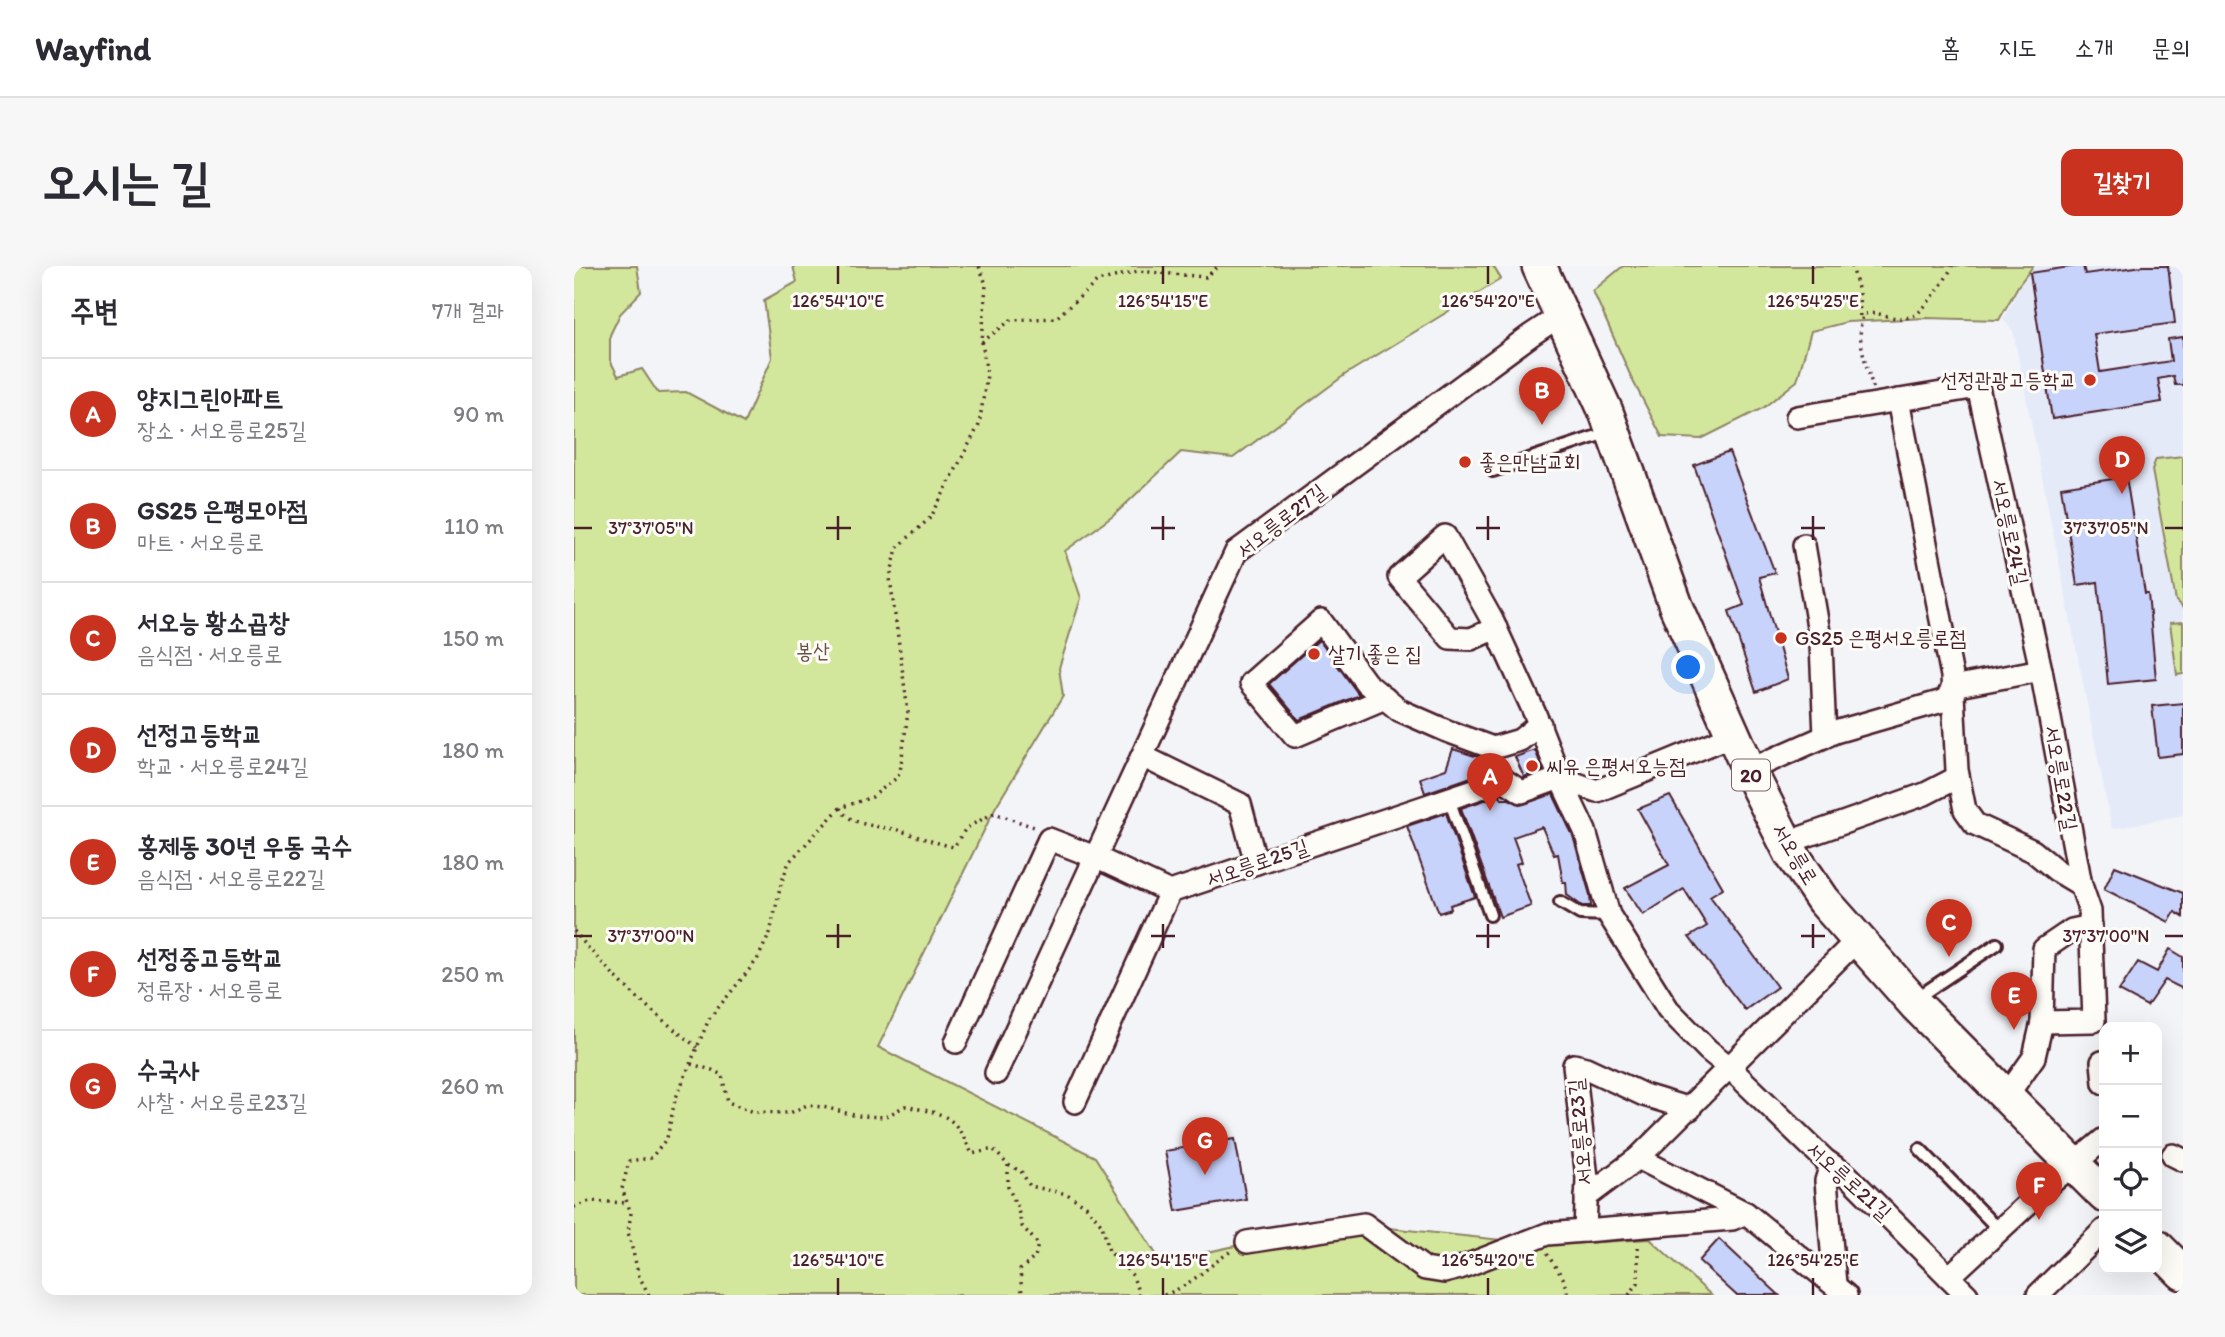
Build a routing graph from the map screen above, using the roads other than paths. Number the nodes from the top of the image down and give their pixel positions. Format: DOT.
graph roads {
  1 [pos="1539,266"];
  2 [pos="1561,315"];
  3 [pos="1898,400"];
  4 [pos="1797,416"];
  5 [pos="1613,431"];
  6 [pos="1493,471"];
  7 [pos="1804,545"];
  8 [pos="1496,628"];
  9 [pos="2041,670"];
  10 [pos="1954,687"];
  11 [pos="1385,698"];
  12 [pos="1539,724"];
  13 [pos="1733,736"];
  14 [pos="1825,736"];
  15 [pos="1142,756"];
  16 [pos="1749,771"];
  17 [pos="1958,777"];
  18 [pos="1560,778"];
  19 [pos="1449,799"];
  20 [pos="1786,843"];
  21 [pos="1096,857"];
  22 [pos="1256,863"];
  23 [pos="2081,885"];
  24 [pos="1170,892"];
  25 [pos="1560,902"];
  26 [pos="1490,915"];
  27 [pos="1609,915"];
  28 [pos="2091,926"];
  29 [pos="1858,939"];
  30 [pos="1997,944"];
  31 [pos="1913,1001"];
  32 [pos="2042,1022"];
  33 [pos="956,1042"];
  34 [pos="1729,1067"];
  35 [pos="996,1073"];
  36 [pos="2006,1097"];
  37 [pos="1075,1102"];
  38 [pos="1690,1109"];
  39 [pos="2099,1143"];
  40 [pos="1920,1149"];
  41 [pos="1638,1158"];
  42 [pos="1831,1165"];
  43 [pos="2074,1165"];
  44 [pos="2099,1190"];
  45 [pos="1586,1197"];
  46 [pos="1746,1213"];
  47 [pos="1585,1231"];
  48 [pos="2000,1231"];
  49 [pos="2099,1235"];
  50 [pos="1247,1242"];
  51 [pos="2162,1252"];
  52 [pos="2183,1273"];
  53 [pos="1949,1277"];
  54 [pos="1841,1290"];
  55 [pos="1967,1295"];
  56 [pos="2038,1295"];
  1 -- 2 [label="main road, 서오릉로 / 20"];
  2 -- 5 [label="main road, 서오릉로 / 20"];
  2 -- 15 [label="street, 서오릉로27길"];
  3 -- 4 [label="street, 서오릉로24길"];
  3 -- 9 [label="street, 서오릉로24길"];
  3 -- 10 [label="street"];
  5 -- 6 [label="lane"];
  5 -- 13 [label="main road, 서오릉로 / 20"];
  7 -- 14 [label="street"];
  8 -- 8 [label="street"];
  8 -- 12 [label="street"];
  9 -- 10 [label="street"];
  9 -- 23 [label="street, 서오릉로22길"];
  10 -- 14 [label="street"];
  10 -- 17 [label="street, 서오릉로22길"];
  11 -- 11 [label="street"];
  11 -- 12 [label="street"];
  12 -- 18 [label="street"];
  13 -- 16 [label="main road, 서오릉로 / 20"];
  13 -- 18 [label="street"];
  14 -- 16 [label="street"];
  15 -- 21 [label="street, 서오릉로27길"];
  15 -- 22 [label="street"];
  16 -- 20 [label="main road, 서오릉로 / 20"];
  17 -- 20 [label="street"];
  17 -- 23 [label="street, 서오릉로22길"];
  18 -- 19 [label="street, 서오릉로25길"];
  18 -- 27 [label="street"];
  19 -- 22 [label="street, 서오릉로25길"];
  19 -- 26 [label="lane"];
  20 -- 29 [label="main road, 서오릉로 / 20"];
  21 -- 24 [label="street"];
  21 -- 33 [label="street"];
  21 -- 35 [label="street, 서오릉로27길"];
  22 -- 24 [label="street, 서오릉로25길"];
  23 -- 28 [label="street, 서오릉로22길"];
  24 -- 37 [label="street"];
  25 -- 27 [label="lane"];
  27 -- 34 [label="street"];
  28 -- 32 [label="street"];
  28 -- 32 [label="street, 서오릉로22길"];
  29 -- 31 [label="main road, 서오릉로 / 20"];
  29 -- 34 [label="street, 서오릉로23길"];
  30 -- 31 [label="lane"];
  31 -- 36 [label="main road, 서오릉로 / 20"];
  32 -- 36 [label="street"];
  34 -- 38 [label="street, 서오릉로23길"];
  34 -- 42 [label="street, 서오릉로21길"];
  36 -- 43 [label="main road, 서오릉로 / 20"];
  38 -- 41 [label="street, 서오릉로23길"];
  38 -- 45 [label="street, 서오릉로23길"];
  39 -- 43 [label="street"];
  40 -- 48 [label="lane"];
  41 -- 45 [label="street, 서오릉로23길"];
  41 -- 46 [label="street"];
  42 -- 53 [label="street, 서오릉로21길"];
  42 -- 54 [label="street"];
  43 -- 44 [label="main road, 서오릉로 / 20"];
  43 -- 48 [label="street"];
  45 -- 47 [label="street, 서오릉로23길"];
  46 -- 47 [label="street"];
  46 -- 54 [label="street"];
  47 -- 50 [label="street"];
  48 -- 53 [label="street"];
  49 -- 56 [label="street"];
  51 -- 52 [label="main road"];
  53 -- 55 [label="street, 서오릉로21길"];
}
